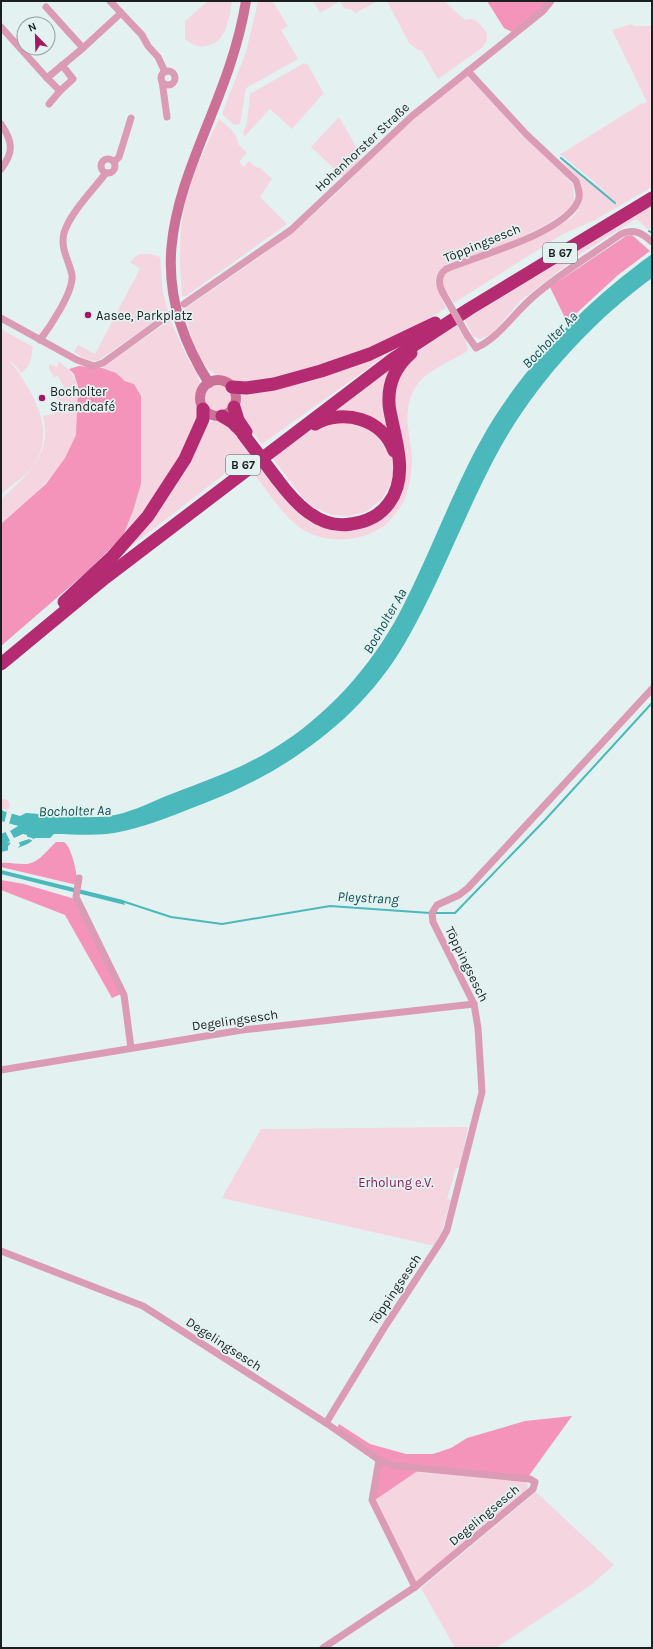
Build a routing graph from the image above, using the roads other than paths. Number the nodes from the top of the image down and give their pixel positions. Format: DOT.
graph roads {
  1 [pos="110,1"];
  2 [pos="246,1"];
  3 [pos="551,1"];
  4 [pos="46,7"];
  5 [pos="121,13"];
  6 [pos="2,27"];
  7 [pos="83,48"];
  8 [pos="62,65"];
  9 [pos="468,71"];
  10 [pos="165,72"];
  11 [pos="47,78"];
  12 [pos="162,81"];
  13 [pos="60,91"];
  14 [pos="49,104"];
  15 [pos="167,117"];
  16 [pos="130,118"];
  17 [pos="1,124"];
  18 [pos="114,162"];
  19 [pos="1,169"];
  20 [pos="106,173"];
  21 [pos="652,192"];
  22 [pos="652,198"];
  23 [pos="652,242"];
  24 [pos="184,304"];
  25 [pos="469,309"];
  26 [pos="169,315"];
  27 [pos="447,317"];
  28 [pos="1,318"];
  29 [pos="40,340"];
  30 [pos="209,383"];
  31 [pos="232,387"];
  32 [pos="234,407"];
  33 [pos="204,409"];
  34 [pos="222,416"];
  35 [pos="245,433"];
  36 [pos="270,452"];
  37 [pos="279,478"];
  38 [pos="44,620"];
  39 [pos="1,655"];
  40 [pos="1,664"];
  41 [pos="652,689"];
  42 [pos="79,878"];
  43 [pos="474,1004"];
  44 [pos="131,1048"];
  45 [pos="1,1070"];
  46 [pos="1,1251"];
  47 [pos="326,1423"];
  48 [pos="379,1460"];
  49 [pos="415,1587"];
  50 [pos="323,1648"];
  1 -- 5 [label="street"];
  2 -- 30 [label="main road"];
  3 -- 9 [label="street, Hohenhorster Straße"];
  4 -- 7 [label="street"];
  5 -- 7 [label="street"];
  5 -- 10 [label="street"];
  6 -- 11 [label="street"];
  7 -- 8 [label="street"];
  8 -- 11 [label="street"];
  8 -- 13 [label="street"];
  9 -- 23 [label="street, Töppingsesch, bridge"];
  9 -- 24 [label="street, Hohenhorster Straße"];
  10 -- 12 [label="street"];
  10 -- 12 [label="street"];
  11 -- 13 [label="street"];
  12 -- 15 [label="street"];
  13 -- 14 [label="street"];
  16 -- 18 [label="street"];
  17 -- 19 [label="street"];
  18 -- 20 [label="street"];
  18 -- 20 [label="street"];
  20 -- 29 [label="street"];
  21 -- 27 [label="highway, B 67"];
  22 -- 25 [label="highway, B 67"];
  25 -- 36 [label="highway, B 67"];
  25 -- 37 [label="highway, B 67"];
  26 -- 29 [label="street"];
  27 -- 31 [label="highway, B 67"];
  27 -- 38 [label="highway, B 67"];
  28 -- 29 [label="street"];
  30 -- 31 [label="main road"];
  30 -- 33 [label="main road"];
  31 -- 32 [label="main road"];
  32 -- 34 [label="main road"];
  32 -- 35 [label="highway, B 67"];
  33 -- 34 [label="main road"];
  33 -- 38 [label="highway, B 67"];
  34 -- 35 [label="highway, B 67"];
  35 -- 37 [label="highway, B 67, bridge"];
  36 -- 37 [label="highway, B 67"];
  36 -- 40 [label="highway, B 67"];
  38 -- 39 [label="highway, B 67"];
  41 -- 43 [label="street, Töppingsesch"];
  42 -- 44 [label="street"];
  43 -- 44 [label="street, Degelingsesch"];
  43 -- 47 [label="street, Töppingsesch"];
  44 -- 45 [label="street, Degelingsesch"];
  46 -- 47 [label="street, Degelingsesch"];
  47 -- 48 [label="street, Degelingsesch"];
  48 -- 49 [label="street"];
  48 -- 49 [label="street, Degelingsesch"];
  49 -- 50 [label="street, Degelingsesch"];
}
